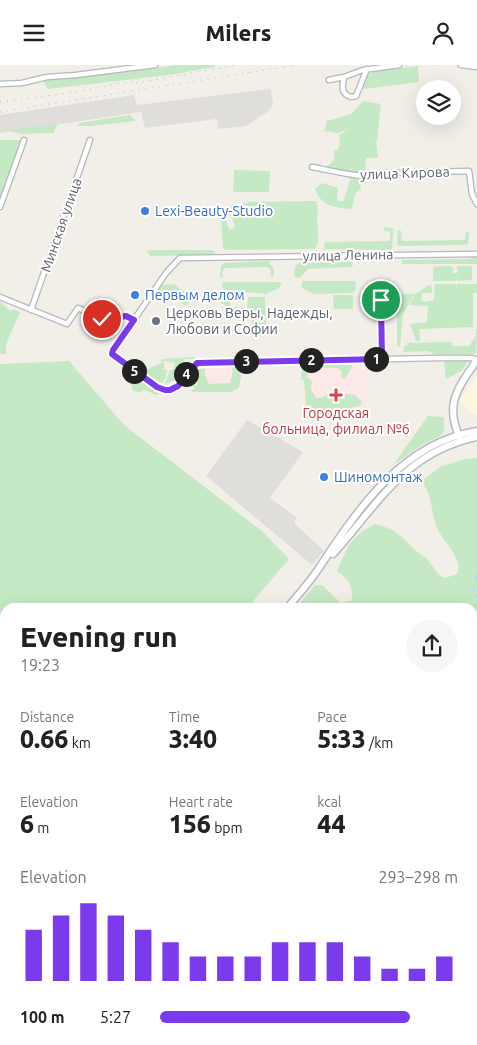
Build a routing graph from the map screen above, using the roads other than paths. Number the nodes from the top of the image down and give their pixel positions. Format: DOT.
graph roads {
  1 [pos="155,65"];
  2 [pos="399,65"];
  3 [pos="461,65"];
  4 [pos="477,67"];
  5 [pos="367,69"];
  6 [pos="344,77"];
  7 [pos="329,80"];
  8 [pos="0,84"];
  9 [pos="24,140"];
  10 [pos="90,140"];
  11 [pos="312,167"];
  12 [pos="477,204"];
  13 [pos="0,207"];
  14 [pos="477,254"];
  15 [pos="0,297"];
  16 [pos="381,300"];
  17 [pos="31,310"];
  18 [pos="134,320"];
  19 [pos="382,359"];
  20 [pos="477,361"];
  21 [pos="453,415"];
  22 [pos="477,430"];
  23 [pos="458,434"];
  24 [pos="477,437"];
  25 [pos="462,441"];
  26 [pos="440,442"];
  27 [pos="429,455"];
  28 [pos="318,570"];
  29 [pos="291,603"];
  1 -- 8 [label="street"];
  2 -- 5 [label="street"];
  3 -- 4 [label="street"];
  5 -- 6 [label="street"];
  5 -- 6 [label="street"];
  6 -- 7 [label="street"];
  9 -- 13 [label="street"];
  10 -- 17 [label="street, Минская улица"];
  11 -- 12 [label="street, улица Кирова"];
  14 -- 18 [label="street, улица Ленина"];
  15 -- 17 [label="street"];
  16 -- 19 [label="street"];
  17 -- 18 [label="street"];
  18 -- 19 [label="street"];
  19 -- 20 [label="street"];
  20 -- 21 [label="main road"];
  21 -- 22 [label="main road"];
  21 -- 23 [label="main road"];
  21 -- 26 [label="main road"];
  22 -- 23 [label="main road"];
  23 -- 25 [label="main road"];
  23 -- 26 [label="main road"];
  23 -- 27 [label="main road"];
  24 -- 25 [label="main road"];
  25 -- 27 [label="main road"];
  26 -- 28 [label="main road"];
  27 -- 28 [label="main road"];
  28 -- 29 [label="main road"];
}
